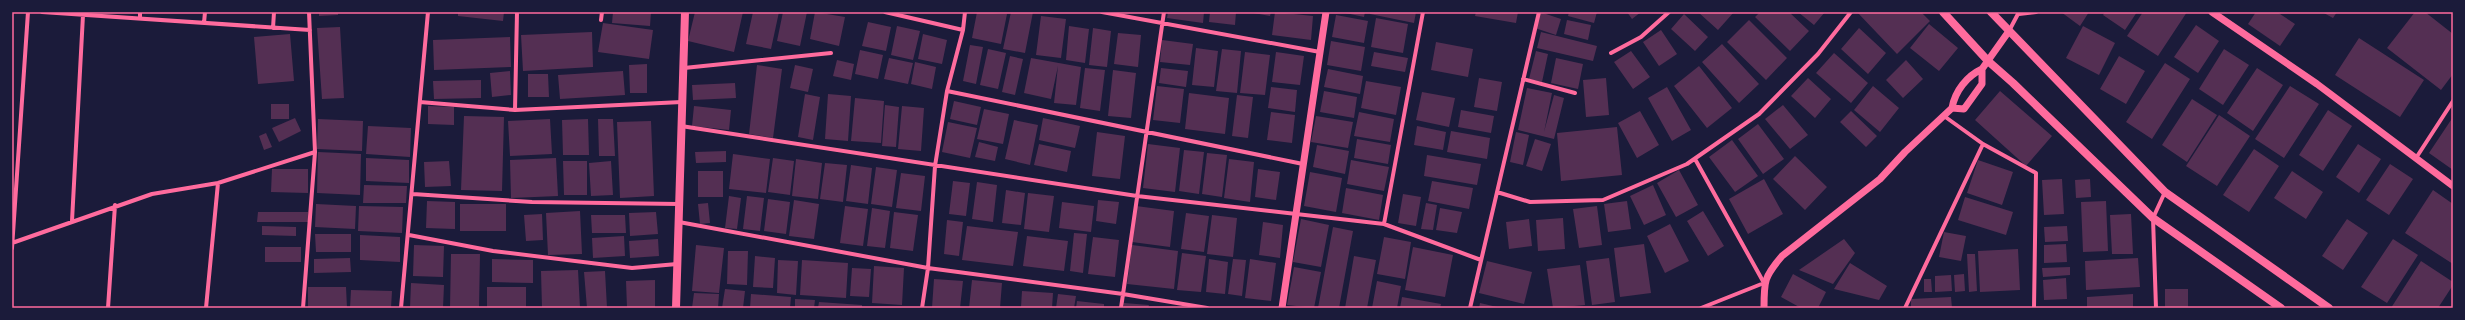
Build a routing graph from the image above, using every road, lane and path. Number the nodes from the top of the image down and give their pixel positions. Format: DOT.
graph roads {
  1 [pos="28,12"];
  2 [pos="42,12"];
  3 [pos="140,12"];
  4 [pos="205,12"];
  5 [pos="274,12"];
  6 [pos="309,12"];
  7 [pos="428,12"];
  8 [pos="517,12"];
  9 [pos="602,12"];
  10 [pos="685,12"];
  11 [pos="885,12"];
  12 [pos="965,12"];
  13 [pos="1102,12"];
  14 [pos="1164,12"];
  15 [pos="1326,12"];
  16 [pos="1423,12"];
  17 [pos="1539,12"];
  18 [pos="1669,12"];
  19 [pos="1851,12"];
  20 [pos="1942,12"];
  21 [pos="1991,12"];
  22 [pos="2036,12"];
  23 [pos="2212,12"];
  24 [pos="2019,13"];
  25 [pos="84,15"];
  26 [pos="140,19"];
  27 [pos="601,20"];
  28 [pos="204,23"];
  29 [pos="1163,23"];
  30 [pos="273,28"];
  31 [pos="310,30"];
  32 [pos="963,30"];
  33 [pos="2009,31"];
  34 [pos="1320,52"];
  35 [pos="831,53"];
  36 [pos="1611,53"];
  37 [pos="1988,61"];
  38 [pos="683,68"];
  39 [pos="1982,69"];
  40 [pos="1523,79"];
  41 [pos="947,91"];
  42 [pos="1575,93"];
  43 [pos="2453,101"];
  44 [pos="420,102"];
  45 [pos="682,102"];
  46 [pos="1952,108"];
  47 [pos="515,110"];
  48 [pos="1944,116"];
  49 [pos="681,126"];
  50 [pos="1147,132"];
  51 [pos="1983,144"];
  52 [pos="315,152"];
  53 [pos="1695,158"];
  54 [pos="2416,158"];
  55 [pos="1303,164"];
  56 [pos="935,166"];
  57 [pos="218,183"];
  58 [pos="2453,186"];
  59 [pos="1497,192"];
  60 [pos="2165,192"];
  61 [pos="413,194"];
  62 [pos="1137,196"];
  63 [pos="679,204"];
  64 [pos="115,205"];
  65 [pos="1296,214"];
  66 [pos="2153,218"];
  67 [pos="72,221"];
  68 [pos="679,222"];
  69 [pos="1384,224"];
  70 [pos="409,235"];
  71 [pos="12,243"];
  72 [pos="12,248"];
  73 [pos="1481,260"];
  74 [pos="677,264"];
  75 [pos="928,268"];
  76 [pos="1764,283"];
  77 [pos="1123,294"];
  78 [pos="108,308"];
  79 [pos="206,308"];
  80 [pos="303,308"];
  81 [pos="401,308"];
  82 [pos="676,308"];
  83 [pos="922,308"];
  84 [pos="1121,308"];
  85 [pos="1207,308"];
  86 [pos="1282,308"];
  87 [pos="1470,308"];
  88 [pos="1701,308"];
  89 [pos="1764,308"];
  90 [pos="1905,308"];
  91 [pos="2034,308"];
  92 [pos="2156,308"];
  93 [pos="2281,308"];
  94 [pos="2329,308"];
  1 -- 71 [label="street"];
  2 -- 25 [label="street"];
  3 -- 26 [label="street"];
  4 -- 28 [label="street"];
  5 -- 30 [label="street"];
  6 -- 31 [label="street"];
  7 -- 44 [label="street"];
  8 -- 47 [label="street"];
  9 -- 27 [label="street"];
  10 -- 38 [label="main road"];
  11 -- 32 [label="street"];
  12 -- 32 [label="street"];
  13 -- 29 [label="street"];
  14 -- 29 [label="street"];
  15 -- 34 [label="street"];
  16 -- 69 [label="street"];
  17 -- 40 [label="street"];
  18 -- 36 [label="street"];
  19 -- 53 [label="street"];
  20 -- 37 [label="main road"];
  21 -- 33 [label="main road"];
  22 -- 24 [label="street"];
  23 -- 54 [label="street"];
  24 -- 33 [label="street"];
  25 -- 26 [label="street"];
  25 -- 67 [label="street"];
  26 -- 28 [label="street"];
  28 -- 30 [label="street"];
  29 -- 34 [label="street"];
  29 -- 50 [label="street"];
  30 -- 31 [label="street"];
  31 -- 52 [label="street"];
  32 -- 41 [label="street"];
  33 -- 37 [label="street"];
  33 -- 60 [label="main road"];
  34 -- 55 [label="street"];
  35 -- 38 [label="street"];
  37 -- 39 [label="street"];
  37 -- 66 [label="main road"];
  38 -- 45 [label="main road"];
  39 -- 46 [label="street"];
  39 -- 46 [label="street"];
  40 -- 42 [label="street"];
  40 -- 59 [label="street"];
  41 -- 50 [label="street"];
  41 -- 56 [label="street"];
  43 -- 54 [label="street"];
  44 -- 47 [label="street"];
  44 -- 61 [label="street"];
  45 -- 47 [label="street"];
  45 -- 49 [label="main road"];
  46 -- 48 [label="street"];
  48 -- 51 [label="street"];
  48 -- 76 [label="street"];
  49 -- 56 [label="street"];
  49 -- 63 [label="main road"];
  50 -- 55 [label="street"];
  50 -- 62 [label="street"];
  51 -- 90 [label="street"];
  51 -- 91 [label="street"];
  52 -- 57 [label="street"];
  52 -- 80 [label="street"];
  53 -- 59 [label="street"];
  53 -- 76 [label="street"];
  54 -- 58 [label="street"];
  55 -- 65 [label="street"];
  56 -- 62 [label="street"];
  56 -- 75 [label="street"];
  57 -- 64 [label="street"];
  57 -- 79 [label="street"];
  59 -- 73 [label="street"];
  60 -- 66 [label="street"];
  60 -- 94 [label="main road"];
  61 -- 63 [label="street"];
  61 -- 70 [label="street"];
  62 -- 65 [label="street"];
  62 -- 77 [label="street"];
  63 -- 68 [label="main road"];
  64 -- 67 [label="street"];
  64 -- 78 [label="street"];
  65 -- 69 [label="street"];
  65 -- 86 [label="street"];
  66 -- 92 [label="street"];
  66 -- 93 [label="main road"];
  67 -- 71 [label="street"];
  68 -- 74 [label="main road"];
  68 -- 75 [label="street"];
  69 -- 73 [label="street"];
  70 -- 74 [label="street"];
  70 -- 81 [label="street"];
  71 -- 72 [label="street"];
  73 -- 87 [label="street"];
  74 -- 82 [label="main road"];
  75 -- 77 [label="street"];
  75 -- 83 [label="street"];
  76 -- 88 [label="street"];
  76 -- 89 [label="street"];
  77 -- 84 [label="street"];
  77 -- 85 [label="street"];
}
